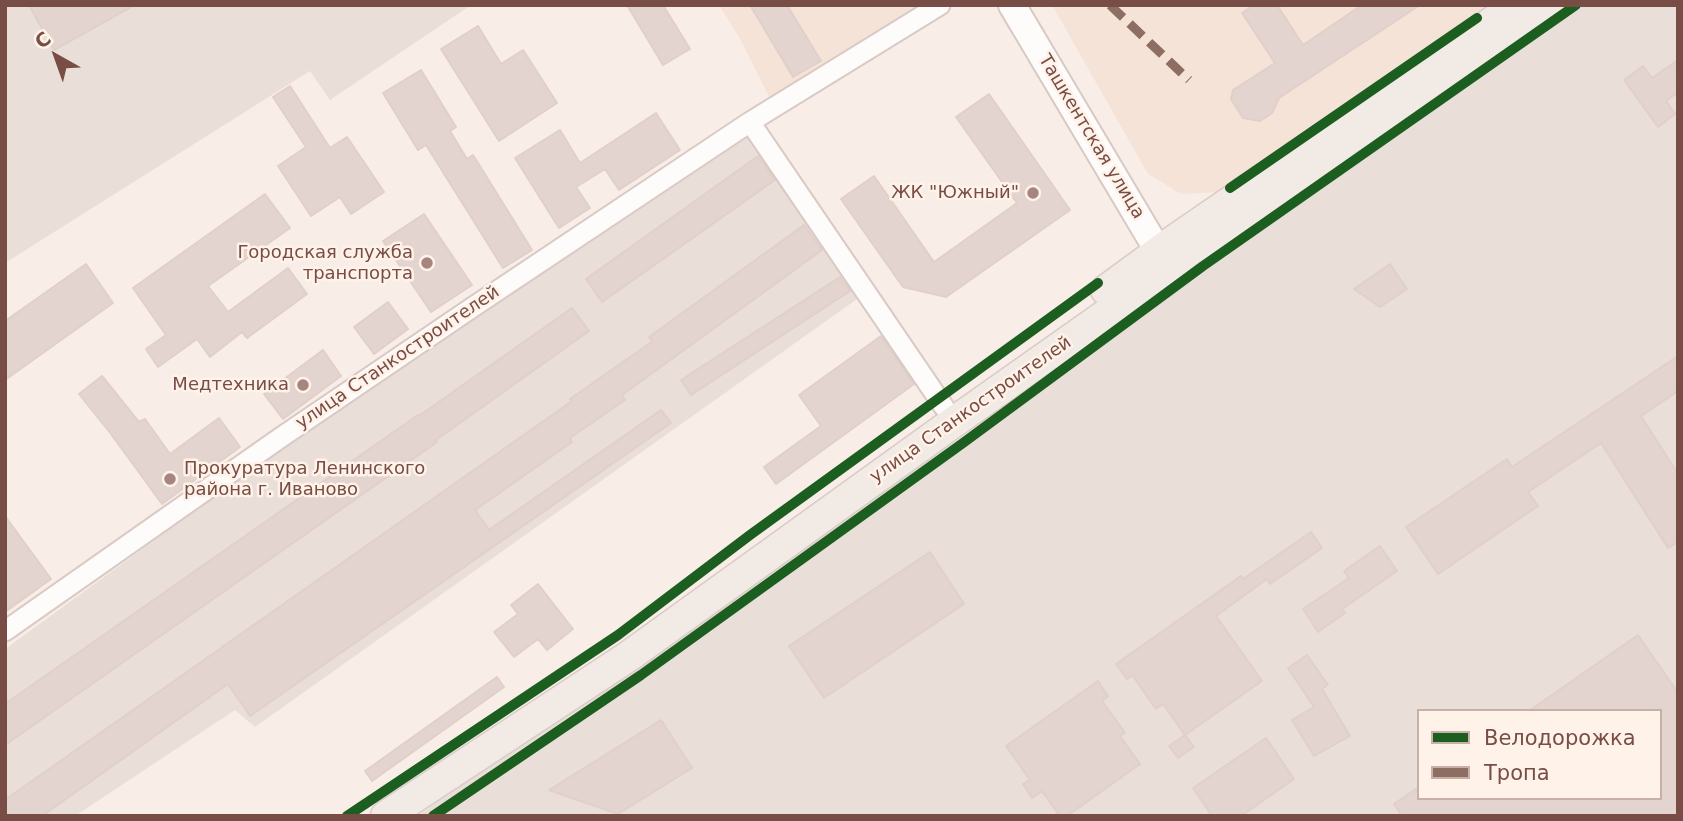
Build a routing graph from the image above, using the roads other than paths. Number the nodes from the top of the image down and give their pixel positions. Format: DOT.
graph roads {
  1 [pos="940,5"];
  2 [pos="1012,5"];
  3 [pos="1031,5"];
  4 [pos="1517,5"];
  5 [pos="1556,5"];
  6 [pos="750,122"];
  7 [pos="1171,255"];
  8 [pos="944,407"];
  9 [pos="5,631"];
  10 [pos="363,816"];
  11 [pos="386,816"];
  1 -- 6 [label="street, улица Станкостроителей"];
  2 -- 7 [label="main road, Ташкентская улица"];
  3 -- 7 [label="main road, Ташкентская улица"];
  4 -- 7 [label="main road, улица Станкостроителей"];
  5 -- 7 [label="main road, улица Станкостроителей"];
  6 -- 8 [label="street"];
  6 -- 9 [label="street, улица Станкостроителей"];
  7 -- 8 [label="main road, улица Станкостроителей"];
  7 -- 11 [label="main road, улица Станкостроителей"];
  8 -- 10 [label="main road, улица Станкостроителей"];
}
